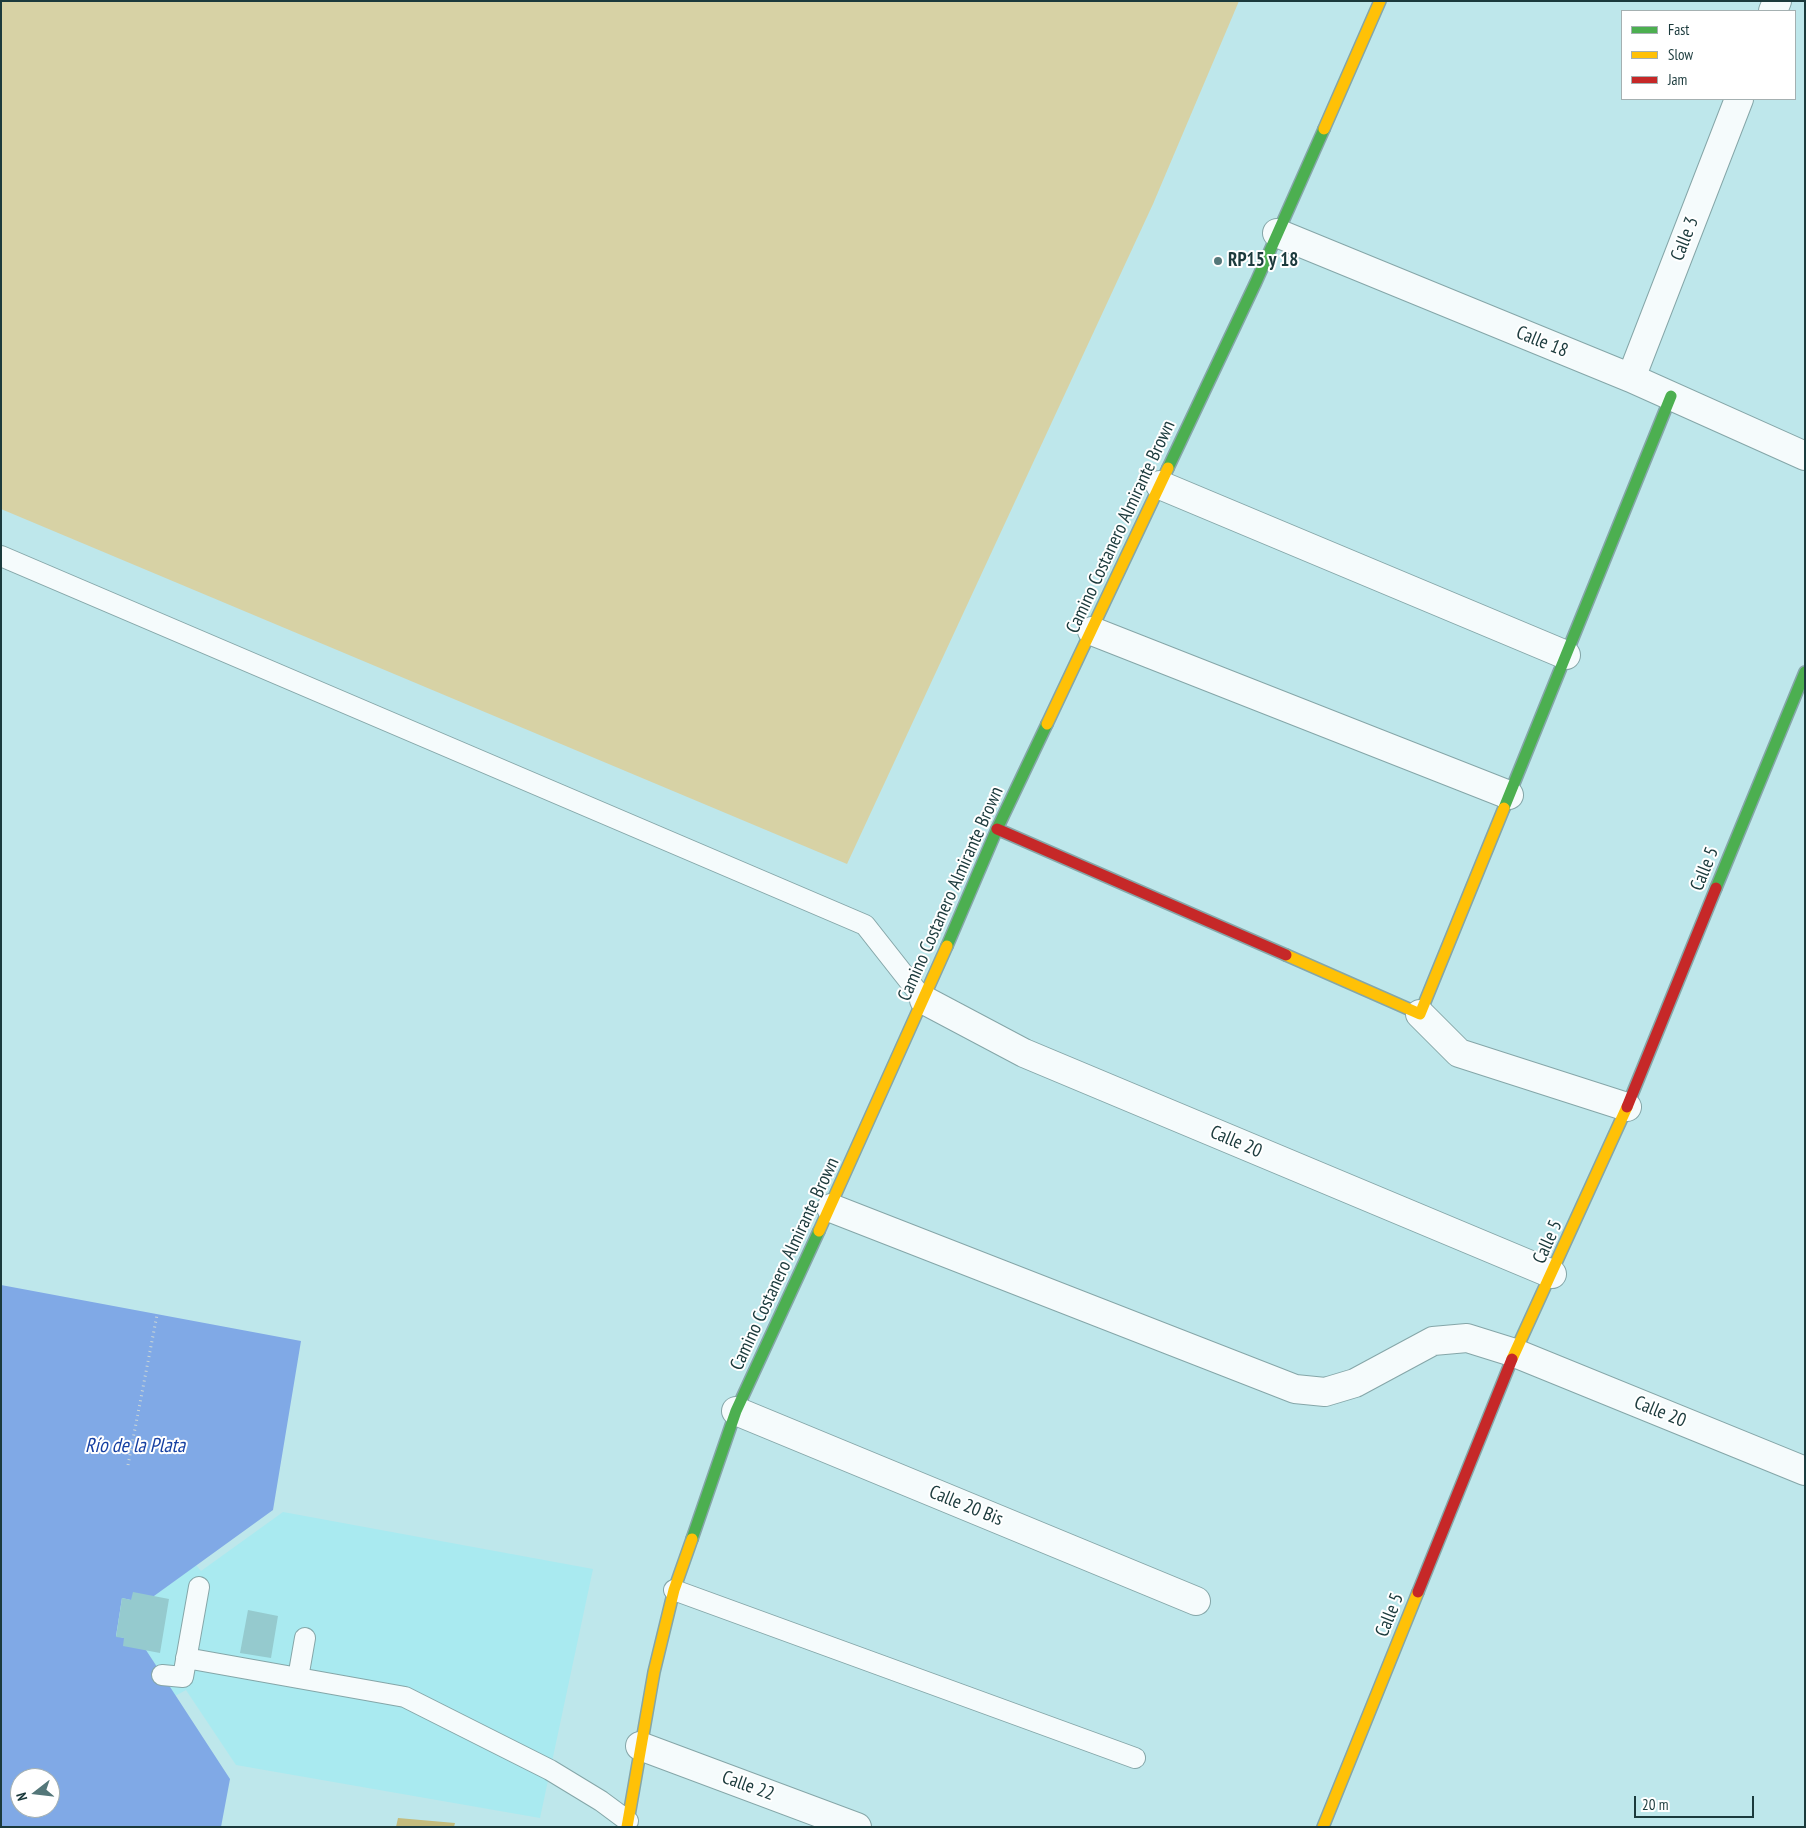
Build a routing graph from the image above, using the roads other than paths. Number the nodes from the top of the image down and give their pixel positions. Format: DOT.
graph roads {
  1 [pos="1380,1"];
  2 [pos="1739,100"];
  3 [pos="1277,233"];
  4 [pos="1631,378"];
  5 [pos="1671,396"];
  6 [pos="1805,456"];
  7 [pos="1160,485"];
  8 [pos="1,556"];
  9 [pos="1092,631"];
  10 [pos="1566,654"];
  11 [pos="1805,672"];
  12 [pos="1509,795"];
  13 [pos="997,829"];
  14 [pos="924,1000"];
  15 [pos="1420,1014"];
  16 [pos="1627,1106"];
  17 [pos="831,1208"];
  18 [pos="1552,1274"];
  19 [pos="1516,1353"];
  20 [pos="736,1412"];
  21 [pos="1805,1471"];
  22 [pos="199,1587"];
  23 [pos="674,1590"];
  24 [pos="1196,1601"];
  25 [pos="305,1638"];
  26 [pos="186,1658"];
  27 [pos="162,1675"];
  28 [pos="298,1678"];
  29 [pos="640,1746"];
  30 [pos="1135,1758"];
  31 [pos="627,1824"];
  32 [pos="857,1827"];
  33 [pos="1323,1827"];
  1 -- 3 [label="street, Camino Costanero Almirante Brown"];
  2 -- 4 [label="street, Calle 3"];
  3 -- 4 [label="street, Calle 18"];
  3 -- 7 [label="street, Camino Costanero Almirante Brown"];
  4 -- 5 [label="street, Calle 18"];
  5 -- 6 [label="street, Calle 18"];
  5 -- 10 [label="street"];
  7 -- 9 [label="street, Camino Costanero Almirante Brown"];
  7 -- 10 [label="street"];
  8 -- 14 [label="lane"];
  9 -- 12 [label="street"];
  9 -- 13 [label="street, Camino Costanero Almirante Brown"];
  10 -- 12 [label="street"];
  11 -- 16 [label="street, Calle 5"];
  12 -- 15 [label="street"];
  13 -- 14 [label="street, Camino Costanero Almirante Brown"];
  13 -- 15 [label="street"];
  14 -- 17 [label="street, Camino Costanero Almirante Brown"];
  14 -- 18 [label="street, Calle 20"];
  15 -- 16 [label="street"];
  16 -- 18 [label="street, Calle 5"];
  17 -- 19 [label="street, Calle 20"];
  17 -- 20 [label="street, Camino Costanero Almirante Brown"];
  18 -- 19 [label="street, Calle 5"];
  19 -- 21 [label="street, Calle 20"];
  19 -- 33 [label="street, Calle 5"];
  20 -- 23 [label="street, Camino Costanero Almirante Brown"];
  20 -- 24 [label="street, Calle 20 Bis"];
  22 -- 26 [label="lane"];
  23 -- 29 [label="street, Camino Costanero Almirante Brown"];
  23 -- 30 [label="lane"];
  25 -- 28 [label="lane"];
  26 -- 27 [label="lane"];
  26 -- 28 [label="lane"];
  28 -- 31 [label="lane"];
  29 -- 31 [label="street, Camino Costanero Almirante Brown"];
  29 -- 32 [label="street, Calle 22"];
}
